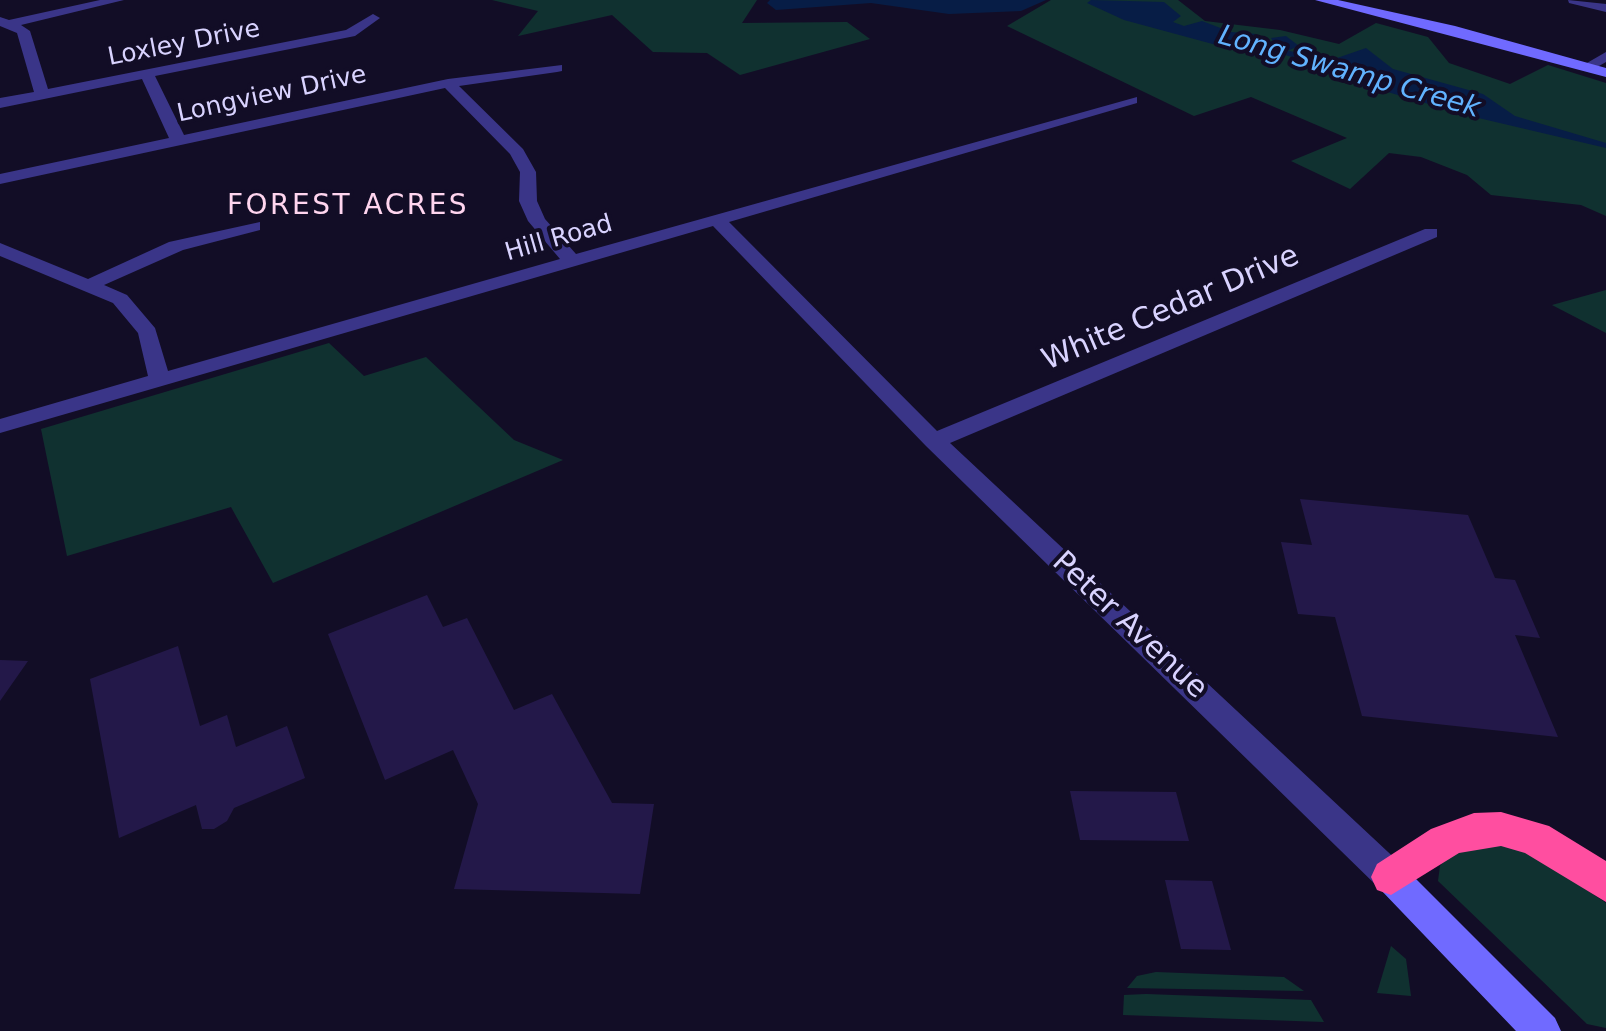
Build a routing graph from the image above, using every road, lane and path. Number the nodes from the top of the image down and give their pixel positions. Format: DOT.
graph roads {
  1 [pos="118,0"];
  2 [pos="1321,0"];
  3 [pos="1574,0"];
  4 [pos="1606,8"];
  5 [pos="373,18"];
  6 [pos="7,22"];
  7 [pos="1606,56"];
  8 [pos="1587,67"];
  9 [pos="557,68"];
  10 [pos="1606,73"];
  11 [pos="147,74"];
  12 [pos="448,83"];
  13 [pos="42,95"];
  14 [pos="1132,100"];
  15 [pos="0,103"];
  16 [pos="179,141"];
  17 [pos="0,180"];
  18 [pos="718,220"];
  19 [pos="254,226"];
  20 [pos="1431,232"];
  21 [pos="0,249"];
  22 [pos="24,260"];
  23 [pos="572,261"];
  24 [pos="0,270"];
  25 [pos="87,286"];
  26 [pos="160,380"];
  27 [pos="0,426"];
  28 [pos="934,441"];
  29 [pos="1391,877"];
  30 [pos="1606,883"];
  31 [pos="1542,1031"];
  1 -- 6 [label="street"];
  2 -- 8 [label="street"];
  3 -- 4 [label="street"];
  5 -- 11 [label="street, Loxley Drive"];
  6 -- 13 [label="street"];
  7 -- 8 [label="street"];
  8 -- 10 [label="street"];
  9 -- 12 [label="street, Longview Drive"];
  11 -- 13 [label="street, Loxley Drive"];
  11 -- 16 [label="street"];
  12 -- 16 [label="street, Longview Drive"];
  12 -- 23 [label="street"];
  13 -- 15 [label="street, Loxley Drive"];
  14 -- 18 [label="street, Hill Road"];
  16 -- 17 [label="street, Longview Drive"];
  18 -- 23 [label="street, Hill Road"];
  18 -- 28 [label="street, Peter Avenue"];
  19 -- 25 [label="street"];
  20 -- 28 [label="street, White Cedar Drive"];
  21 -- 22 [label="street"];
  22 -- 24 [label="street"];
  22 -- 25 [label="street"];
  23 -- 26 [label="street, Hill Road"];
  25 -- 26 [label="street"];
  26 -- 27 [label="street, Hill Road"];
  28 -- 29 [label="street, Peter Avenue"];
  29 -- 30 [label="highway"];
  29 -- 31 [label="street, Peter Avenue"];
}
